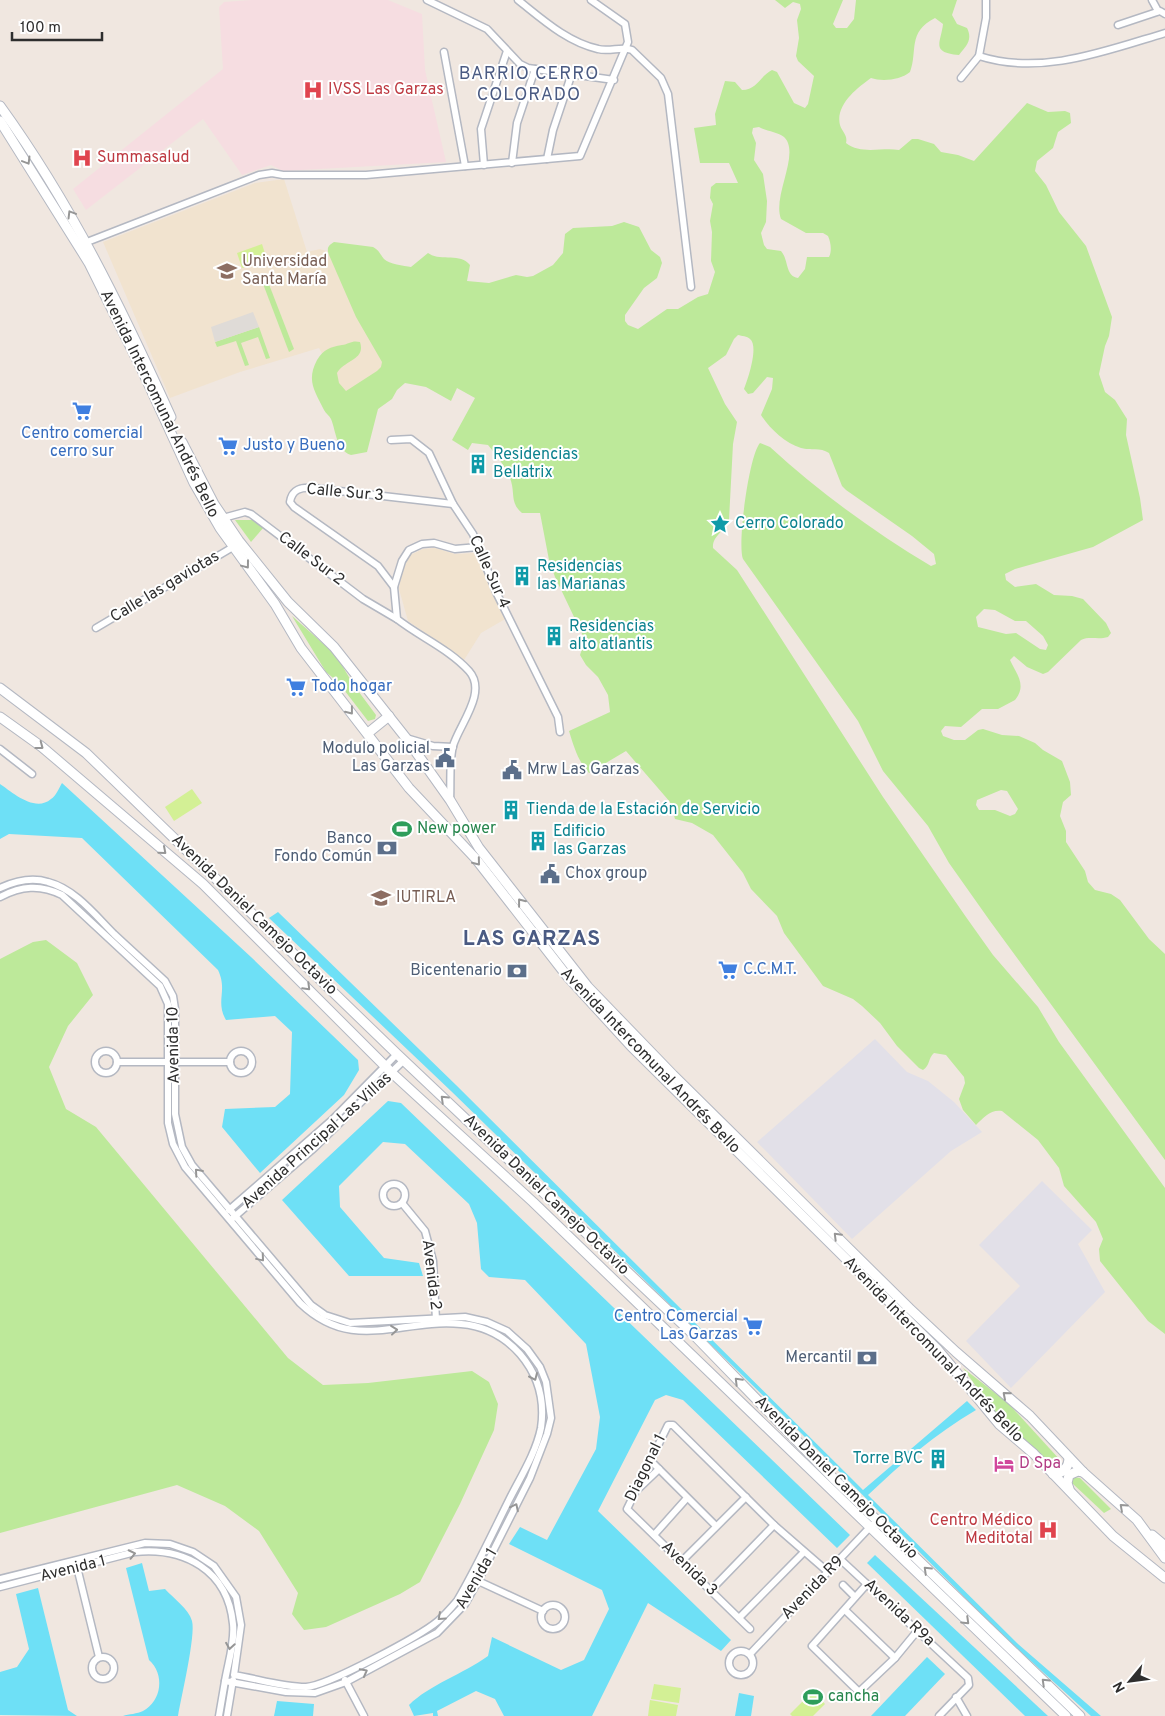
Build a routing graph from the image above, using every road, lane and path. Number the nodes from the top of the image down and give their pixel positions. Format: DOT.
graph roads {
  1 [pos="427,0"];
  2 [pos="518,0"];
  3 [pos="591,0"];
  4 [pos="986,0"];
  5 [pos="1152,0"];
  6 [pos="1158,11"];
  7 [pos="1165,14"];
  8 [pos="1118,25"];
  9 [pos="1165,33"];
  10 [pos="627,48"];
  11 [pos="507,51"];
  12 [pos="444,52"];
  13 [pos="979,56"];
  14 [pos="535,69"];
  15 [pos="572,73"];
  16 [pos="961,78"];
  17 [pos="614,80"];
  18 [pos="0,106"];
  19 [pos="0,120"];
  20 [pos="547,159"];
  21 [pos="512,163"];
  22 [pos="484,165"];
  23 [pos="465,166"];
  24 [pos="87,242"];
  25 [pos="691,287"];
  26 [pos="391,440"];
  27 [pos="453,504"];
  28 [pos="223,518"];
  29 [pos="233,547"];
  30 [pos="478,547"];
  31 [pos="394,587"];
  32 [pos="397,619"];
  33 [pos="96,628"];
  34 [pos="0,688"];
  35 [pos="389,716"];
  36 [pos="0,717"];
  37 [pos="560,732"];
  38 [pos="368,733"];
  39 [pos="406,738"];
  40 [pos="453,747"];
  41 [pos="0,749"];
  42 [pos="32,774"];
  43 [pos="450,800"];
  44 [pos="0,888"];
  45 [pos="0,897"];
  46 [pos="93,918"];
  47 [pos="401,1057"];
  48 [pos="172,1061"];
  49 [pos="117,1062"];
  50 [pos="230,1062"];
  51 [pos="389,1069"];
  52 [pos="187,1156"];
  53 [pos="181,1160"];
  54 [pos="402,1203"];
  55 [pos="230,1209"];
  56 [pos="224,1214"];
  57 [pos="236,1216"];
  58 [pos="230,1221"];
  59 [pos="436,1317"];
  60 [pos="437,1325"];
  61 [pos="1069,1458"];
  62 [pos="650,1460"];
  63 [pos="659,1469"];
  64 [pos="1084,1472"];
  65 [pos="1054,1474"];
  66 [pos="1069,1489"];
  67 [pos="633,1494"];
  68 [pos="746,1497"];
  69 [pos="687,1498"];
  70 [pos="627,1510"];
  71 [pos="1137,1520"];
  72 [pos="498,1522"];
  73 [pos="873,1524"];
  74 [pos="774,1525"];
  75 [pos="506,1526"];
  76 [pos="716,1526"];
  77 [pos="654,1535"];
  78 [pos="1165,1546"];
  79 [pos="804,1552"];
  80 [pos="1165,1558"];
  81 [pos="840,1560"];
  82 [pos="681,1562"];
  83 [pos="76,1564"];
  84 [pos="214,1566"];
  85 [pos="828,1572"];
  86 [pos="209,1573"];
  87 [pos="470,1577"];
  88 [pos="1165,1578"];
  89 [pos="0,1579"];
  90 [pos="478,1582"];
  91 [pos="867,1584"];
  92 [pos="843,1585"];
  93 [pos="0,1587"];
  94 [pos="711,1590"];
  95 [pos="855,1597"];
  96 [pos="845,1610"];
  97 [pos="543,1611"];
  98 [pos="739,1618"];
  99 [pos="750,1629"];
  100 [pos="918,1630"];
  101 [pos="750,1654"];
  102 [pos="99,1657"];
  103 [pos="895,1658"];
  104 [pos="226,1673"];
  105 [pos="234,1675"];
  106 [pos="342,1675"];
  107 [pos="225,1681"];
  108 [pos="233,1682"];
  109 [pos="346,1682"];
  110 [pos="287,1689"];
  111 [pos="956,1697"];
  112 [pos="218,1716"];
  113 [pos="227,1716"];
  114 [pos="364,1716"];
  115 [pos="939,1716"];
  116 [pos="967,1716"];
  117 [pos="1066,1716"];
  118 [pos="1080,1716"];
  1 -- 11 [label="street"];
  2 -- 10 [label="street"];
  3 -- 10 [label="street"];
  4 -- 13 [label="street"];
  5 -- 6 [label="street"];
  6 -- 7 [label="street"];
  6 -- 8 [label="street"];
  9 -- 13 [label="street"];
  10 -- 17 [label="street"];
  10 -- 25 [label="street"];
  11 -- 14 [label="street"];
  11 -- 22 [label="street"];
  12 -- 23 [label="street"];
  13 -- 16 [label="street"];
  14 -- 15 [label="street"];
  14 -- 21 [label="street"];
  15 -- 17 [label="street"];
  15 -- 20 [label="street"];
  17 -- 20 [label="street"];
  24 -- 18 [label="main road, Avenida Intercomunal Andrés Bello, one-way"];
  19 -- 29 [label="main road, Avenida Intercomunal Andrés Bello, one-way"];
  20 -- 21 [label="street"];
  21 -- 22 [label="street"];
  22 -- 23 [label="street"];
  23 -- 24 [label="street"];
  24 -- 28 [label="main road, Avenida Intercomunal Andrés Bello"];
  26 -- 27 [label="street, Calle Sur 4"];
  27 -- 30 [label="street, Calle Sur 4"];
  27 -- 31 [label="street, Calle Sur 3"];
  28 -- 32 [label="street, Calle Sur 2"];
  28 -- 35 [label="main road, Avenida Intercomunal Andrés Bello"];
  29 -- 33 [label="street, Calle las gaviotas"];
  29 -- 38 [label="main road, Avenida Intercomunal Andrés Bello, one-way"];
  30 -- 31 [label="street"];
  30 -- 37 [label="street, Calle Sur 4"];
  31 -- 32 [label="street"];
  32 -- 40 [label="street, Calle Sur 2"];
  34 -- 47 [label="main road, Avenida Daniel Camejo Octavio"];
  35 -- 38 [label="main road"];
  35 -- 39 [label="main road, Avenida Intercomunal Andrés Bello"];
  36 -- 51 [label="main road, Avenida Daniel Camejo Octavio, one-way"];
  38 -- 65 [label="main road, Avenida Intercomunal Andrés Bello, one-way"];
  39 -- 40 [label="street"];
  39 -- 43 [label="main road, Avenida Intercomunal Andrés Bello"];
  40 -- 43 [label="street"];
  41 -- 42 [label="street"];
  61 -- 43 [label="main road, Avenida Intercomunal Andrés Bello, one-way"];
  44 -- 46 [label="street, Avenida 10"];
  45 -- 46 [label="street, Avenida 10"];
  46 -- 48 [label="street, Avenida 10"];
  47 -- 51 [label="street, Avenida Principal Las Villas"];
  73 -- 47 [label="main road, Avenida Daniel Camejo Octavio, one-way"];
  48 -- 49 [label="street"];
  48 -- 50 [label="street"];
  48 -- 52 [label="street, Avenida 10"];
  48 -- 53 [label="street, Avenida 10"];
  51 -- 55 [label="street, Avenida Principal Las Villas"];
  51 -- 57 [label="street, Avenida Principal Las Villas"];
  51 -- 73 [label="main road, Avenida Daniel Camejo Octavio"];
  52 -- 53 [label="street"];
  55 -- 52 [label="street, Avenida 10, one-way"];
  53 -- 56 [label="street, Avenida 10"];
  54 -- 59 [label="street, Avenida 2"];
  55 -- 56 [label="street, Avenida Principal Las Villas"];
  55 -- 57 [label="street, Avenida 10"];
  56 -- 58 [label="street, Avenida 10"];
  57 -- 58 [label="street, Avenida Principal Las Villas"];
  57 -- 59 [label="street, Avenida 1"];
  58 -- 60 [label="street, Avenida 1, one-way"];
  59 -- 60 [label="street, Avenida 2"];
  75 -- 59 [label="street, Avenida 1, one-way"];
  60 -- 72 [label="street, Avenida 1, one-way"];
  61 -- 64 [label="main road, Avenida Intercomunal Andrés Bello"];
  61 -- 65 [label="main road"];
  62 -- 63 [label="street"];
  62 -- 67 [label="street, Diagonal 1"];
  62 -- 68 [label="street, Diagonal 1"];
  63 -- 67 [label="street"];
  63 -- 69 [label="street"];
  64 -- 66 [label="main road"];
  71 -- 64 [label="main road, Avenida Intercomunal Andrés Bello, one-way"];
  65 -- 66 [label="main road, Avenida Intercomunal Andrés Bello"];
  66 -- 88 [label="main road, Avenida Intercomunal Andrés Bello"];
  67 -- 70 [label="street, Diagonal 1"];
  68 -- 74 [label="street"];
  68 -- 76 [label="street"];
  69 -- 76 [label="street"];
  69 -- 77 [label="street"];
  70 -- 77 [label="street, Avenida 3"];
  71 -- 78 [label="main road"];
  71 -- 80 [label="main road, Avenida Intercomunal Andrés Bello"];
  72 -- 75 [label="street"];
  72 -- 87 [label="street, Avenida 1"];
  73 -- 81 [label="street, Avenida R9"];
  73 -- 117 [label="main road, Avenida Daniel Camejo Octavio, one-way"];
  118 -- 73 [label="main road, Avenida Daniel Camejo Octavio, one-way"];
  74 -- 79 [label="street"];
  74 -- 94 [label="street"];
  75 -- 90 [label="street, Avenida 1"];
  76 -- 82 [label="street"];
  77 -- 82 [label="street, Avenida 3"];
  79 -- 85 [label="street"];
  79 -- 98 [label="street"];
  81 -- 85 [label="street, Avenida R9"];
  81 -- 91 [label="street, Avenida R9a"];
  82 -- 94 [label="street, Avenida 3"];
  83 -- 84 [label="street, Avenida 1"];
  83 -- 86 [label="street, Avenida 1, one-way"];
  83 -- 89 [label="street, Avenida 1"];
  83 -- 93 [label="street, Avenida 1"];
  83 -- 102 [label="street"];
  84 -- 86 [label="street"];
  84 -- 105 [label="street, Avenida 1"];
  85 -- 101 [label="street, Avenida R9"];
  86 -- 104 [label="street, Avenida 1, one-way"];
  87 -- 90 [label="street"];
  87 -- 106 [label="street, Avenida 1, one-way"];
  90 -- 97 [label="street"];
  109 -- 90 [label="street, Avenida 1, one-way"];
  91 -- 95 [label="street"];
  91 -- 100 [label="street, Avenida R9a"];
  92 -- 95 [label="street"];
  94 -- 98 [label="street, Avenida 3"];
  95 -- 96 [label="street"];
  96 -- 103 [label="street"];
  96 -- 103 [label="street"];
  98 -- 99 [label="street, Avenida 3"];
  100 -- 103 [label="street"];
  100 -- 111 [label="street, Avenida R9a"];
  104 -- 105 [label="street"];
  104 -- 107 [label="street, Avenida 1"];
  105 -- 108 [label="street"];
  105 -- 110 [label="street, Avenida 1"];
  106 -- 109 [label="street"];
  106 -- 110 [label="street, Avenida 1"];
  107 -- 108 [label="street, Avenida 1"];
  107 -- 112 [label="street"];
  108 -- 110 [label="street, Avenida 1"];
  108 -- 113 [label="street"];
  109 -- 110 [label="street, Avenida 1"];
  109 -- 114 [label="street"];
  111 -- 115 [label="street"];
  111 -- 116 [label="street"];
}
